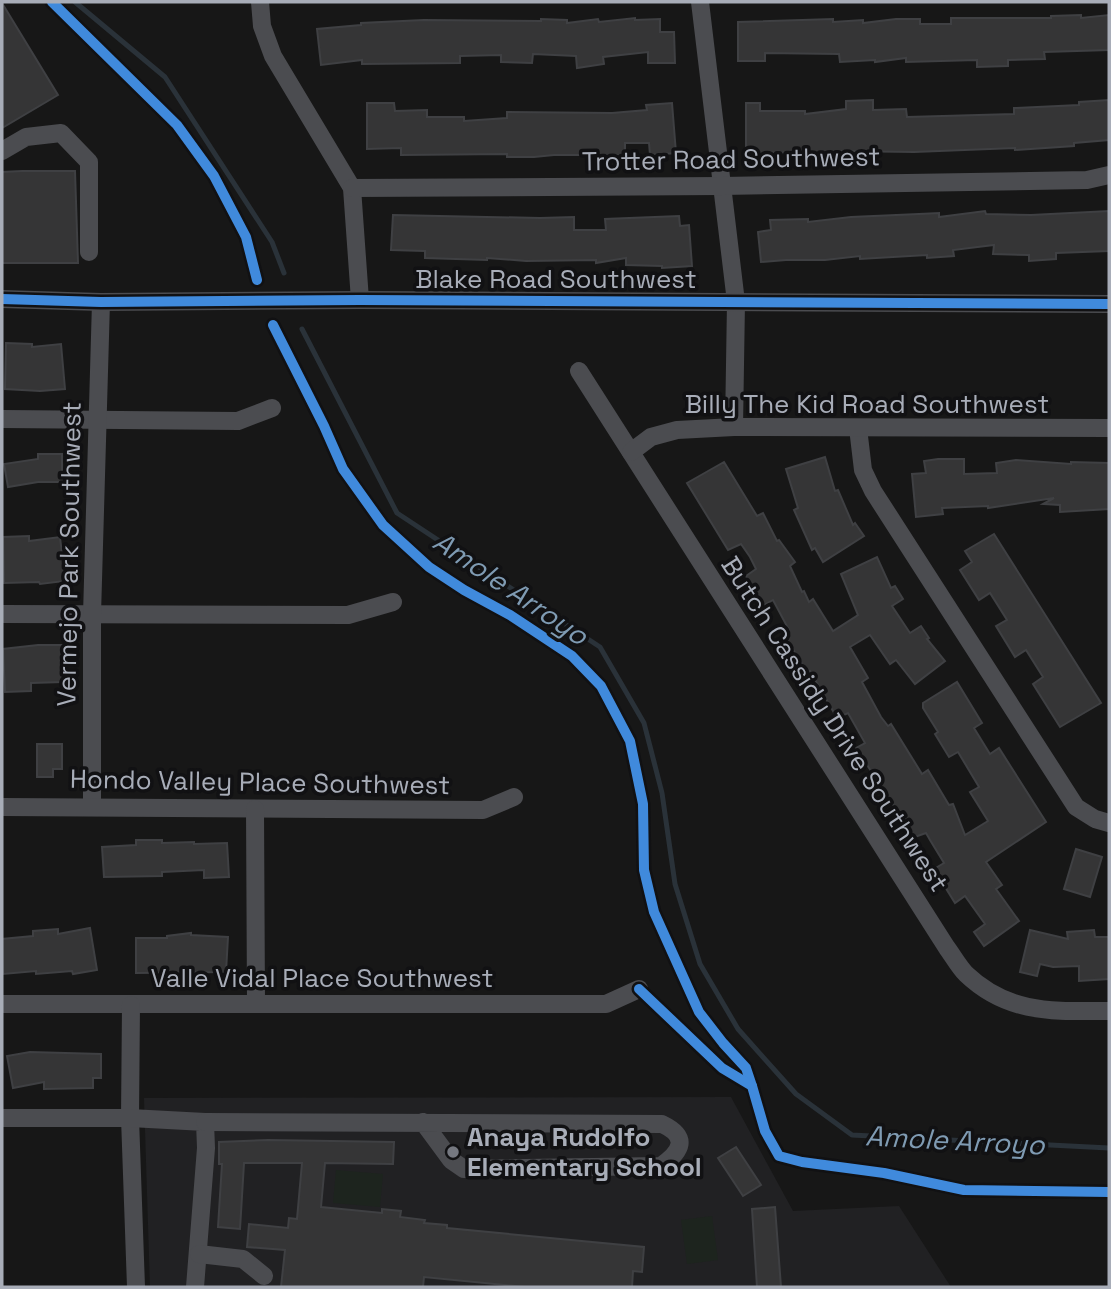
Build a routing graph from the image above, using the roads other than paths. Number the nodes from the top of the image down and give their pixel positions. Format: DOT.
graph roads {
  1 [pos="260,2"];
  2 [pos="700,2"];
  3 [pos="2,151"];
  4 [pos="1109,175"];
  5 [pos="722,186"];
  6 [pos="352,188"];
  7 [pos="89,252"];
  8 [pos="2,299"];
  9 [pos="360,300"];
  10 [pos="101,302"];
  11 [pos="736,302"];
  12 [pos="1109,304"];
  13 [pos="579,371"];
  14 [pos="272,408"];
  15 [pos="2,419"];
  16 [pos="98,419"];
  17 [pos="734,427"];
  18 [pos="858,428"];
  19 [pos="1109,428"];
  20 [pos="631,452"];
  21 [pos="393,602"];
  22 [pos="2,614"];
  23 [pos="92,614"];
  24 [pos="514,797"];
  25 [pos="92,806"];
  26 [pos="2,807"];
  27 [pos="255,809"];
  28 [pos="1109,822"];
  29 [pos="639,989"];
  30 [pos="256,1003"];
  31 [pos="2,1004"];
  32 [pos="131,1005"];
  33 [pos="1109,1011"];
  34 [pos="2,1118"];
  35 [pos="130,1118"];
  36 [pos="205,1122"];
  37 [pos="423,1122"];
  38 [pos="199,1254"];
  39 [pos="264,1276"];
  40 [pos="136,1287"];
  41 [pos="195,1287"];
  1 -- 6 [label="street"];
  2 -- 5 [label="street"];
  3 -- 7 [label="street"];
  4 -- 5 [label="street, Trotter Road Southwest"];
  5 -- 6 [label="street, Trotter Road Southwest"];
  5 -- 11 [label="street"];
  6 -- 9 [label="street"];
  8 -- 10 [label="street, Blake Road Southwest"];
  9 -- 10 [label="street, Blake Road Southwest"];
  9 -- 11 [label="street, Blake Road Southwest"];
  10 -- 16 [label="street, Vermejo Park Southwest"];
  11 -- 12 [label="street, Blake Road Southwest"];
  11 -- 17 [label="street"];
  13 -- 20 [label="street, Butch Cassidy Drive Southwest"];
  14 -- 16 [label="street"];
  15 -- 16 [label="street"];
  16 -- 23 [label="street, Vermejo Park Southwest"];
  17 -- 18 [label="street, Billy The Kid Road Southwest"];
  17 -- 20 [label="street, Billy The Kid Road Southwest"];
  18 -- 19 [label="street, Billy The Kid Road Southwest"];
  18 -- 28 [label="street"];
  20 -- 33 [label="street, Butch Cassidy Drive Southwest"];
  21 -- 23 [label="street"];
  22 -- 23 [label="street"];
  23 -- 25 [label="street, Vermejo Park Southwest"];
  24 -- 27 [label="street, Hondo Valley Place Southwest"];
  25 -- 26 [label="street, Hondo Valley Place Southwest"];
  25 -- 27 [label="street, Hondo Valley Place Southwest"];
  27 -- 30 [label="street"];
  29 -- 30 [label="street, Valle Vidal Place Southwest"];
  30 -- 32 [label="street, Valle Vidal Place Southwest"];
  31 -- 32 [label="street, Valle Vidal Place Southwest"];
  32 -- 35 [label="street"];
  34 -- 35 [label="street"];
  35 -- 36 [label="street"];
  35 -- 40 [label="street"];
  36 -- 37 [label="street"];
  36 -- 38 [label="street"];
  37 -- 37 [label="street"];
  38 -- 39 [label="street"];
  38 -- 41 [label="street"];
}
